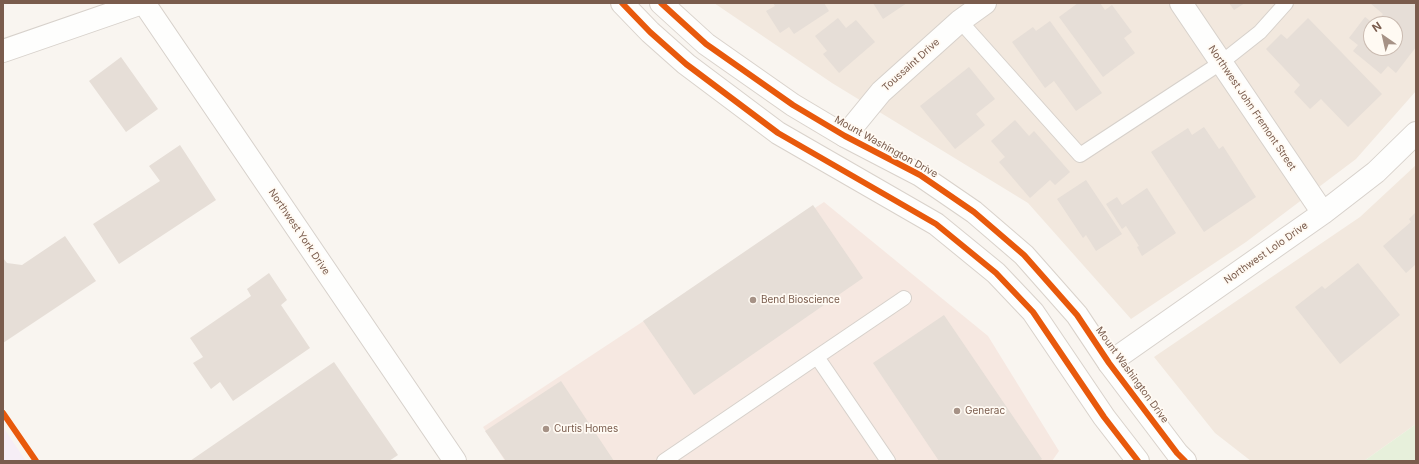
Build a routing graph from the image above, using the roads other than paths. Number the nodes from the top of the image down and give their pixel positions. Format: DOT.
graph roads {
  1 [pos="143,3"];
  2 [pos="622,3"];
  3 [pos="661,3"];
  4 [pos="985,3"];
  5 [pos="1181,3"];
  6 [pos="1286,3"];
  7 [pos="960,21"];
  8 [pos="3,51"];
  9 [pos="1222,62"];
  10 [pos="1416,133"];
  11 [pos="845,136"];
  12 [pos="1323,213"];
  13 [pos="904,298"];
  14 [pos="817,357"];
  15 [pos="1109,363"];
  16 [pos="455,461"];
  17 [pos="664,461"];
  18 [pos="888,461"];
  19 [pos="1138,461"];
  20 [pos="1185,461"];
  1 -- 8 [label="street"];
  1 -- 16 [label="street, Northwest York Drive"];
  2 -- 19 [label="street"];
  3 -- 11 [label="street, Mount Washington Drive"];
  4 -- 7 [label="street, Toussaint Drive"];
  5 -- 9 [label="street, Northwest John Fremont Street"];
  6 -- 9 [label="lane"];
  7 -- 9 [label="lane"];
  7 -- 11 [label="street, Toussaint Drive"];
  9 -- 12 [label="street, Northwest John Fremont Street"];
  10 -- 12 [label="street, Northwest Lolo Drive"];
  11 -- 15 [label="street, Mount Washington Drive"];
  12 -- 15 [label="street, Northwest Lolo Drive"];
  13 -- 14 [label="lane"];
  14 -- 17 [label="lane"];
  14 -- 18 [label="lane"];
  15 -- 20 [label="street, Mount Washington Drive"];
}
